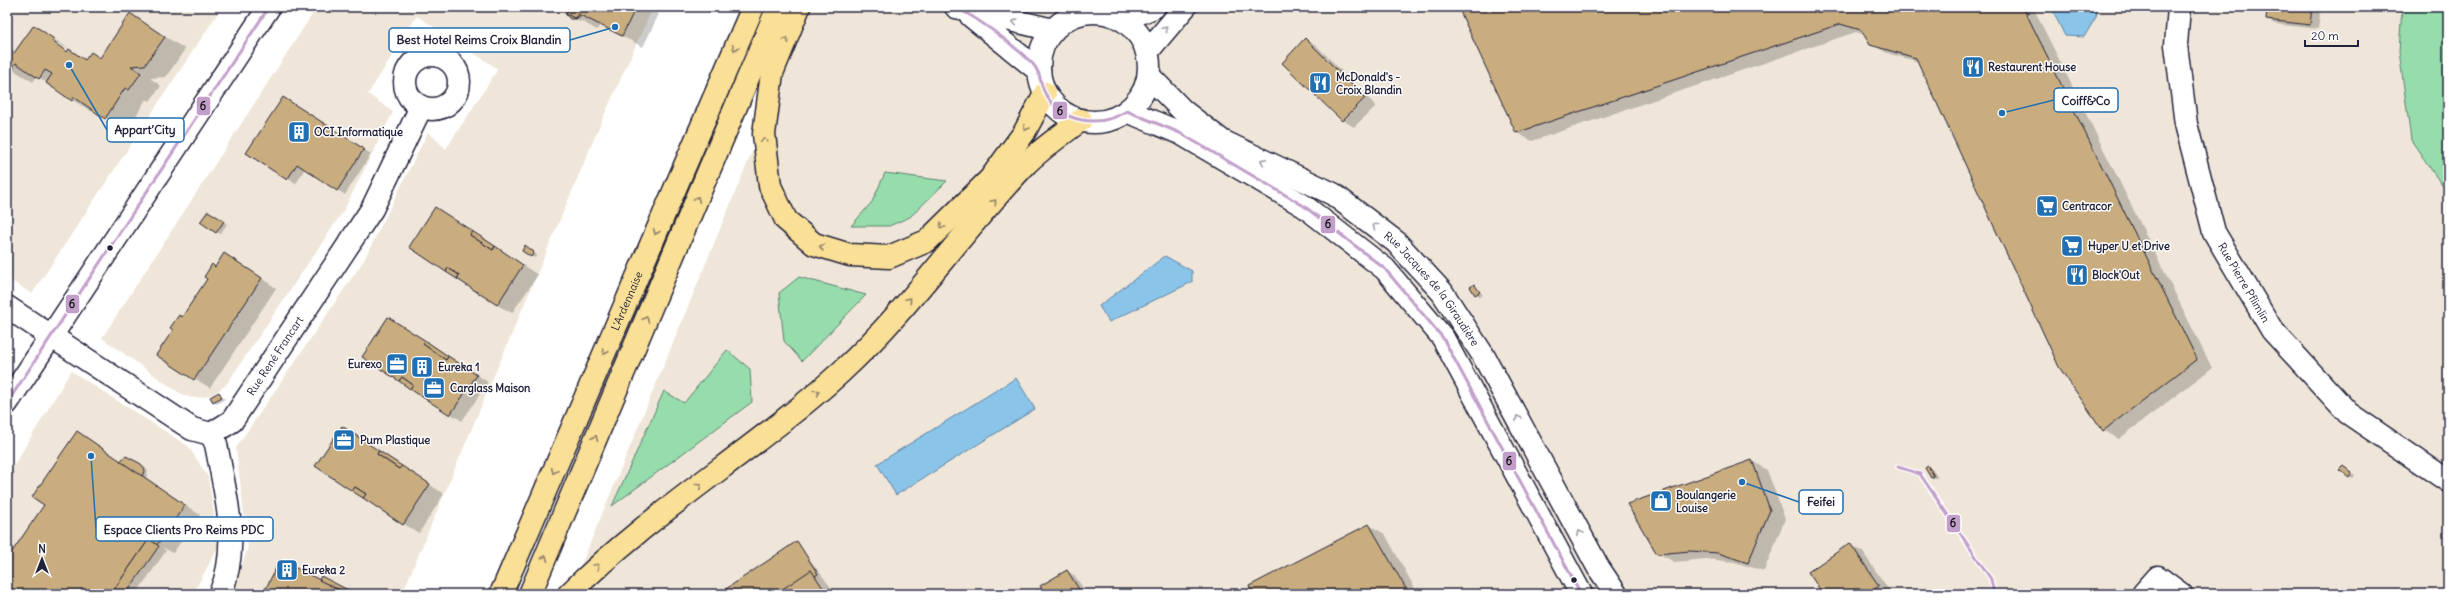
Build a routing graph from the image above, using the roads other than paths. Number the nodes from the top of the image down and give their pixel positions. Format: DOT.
graph roads {
  1 [pos="269,7"];
  2 [pos="778,7"];
  3 [pos="799,7"];
  4 [pos="1154,7"];
  5 [pos="1185,7"];
  6 [pos="2179,7"];
  7 [pos="752,9"];
  8 [pos="959,9"];
  9 [pos="1123,20"];
  10 [pos="1053,30"];
  11 [pos="1147,52"];
  12 [pos="1039,71"];
  13 [pos="1149,76"];
  14 [pos="1045,93"];
  15 [pos="421,107"];
  16 [pos="1127,111"];
  17 [pos="1081,120"];
  18 [pos="7,306"];
  19 [pos="52,336"];
  20 [pos="7,403"];
  21 [pos="211,434"];
  22 [pos="2448,481"];
  23 [pos="220,594"];
  24 [pos="501,594"];
  25 [pos="530,594"];
  26 [pos="570,594"];
  27 [pos="1581,594"];
  28 [pos="1616,594"];
  29 [pos="2143,594"];
  30 [pos="2181,594"];
  1 -- 19 [label="street"];
  25 -- 2 [label="highway, one-way"];
  14 -- 3 [label="highway, one-way"];
  4 -- 9 [label="street"];
  11 -- 5 [label="street, one-way"];
  6 -- 22 [label="street, Rue Pierre Pflimlin"];
  7 -- 24 [label="highway, L'Ardennaise, one-way"];
  10 -- 8 [label="street, one-way"];
  8 -- 12 [label="street"];
  9 -- 10 [label="street"];
  9 -- 11 [label="street"];
  10 -- 12 [label="street"];
  11 -- 13 [label="street"];
  12 -- 14 [label="street"];
  13 -- 16 [label="street"];
  28 -- 13 [label="street, Rue Jacques de la Giraudière, one-way"];
  14 -- 17 [label="street"];
  15 -- 21 [label="street, Rue René Francart"];
  16 -- 17 [label="street"];
  16 -- 27 [label="street, Rue Jacques de la Giraudière"];
  26 -- 17 [label="highway, one-way"];
  18 -- 19 [label="street"];
  19 -- 20 [label="street"];
  19 -- 21 [label="street"];
  21 -- 23 [label="street"];
  29 -- 30 [label="street"];
}
